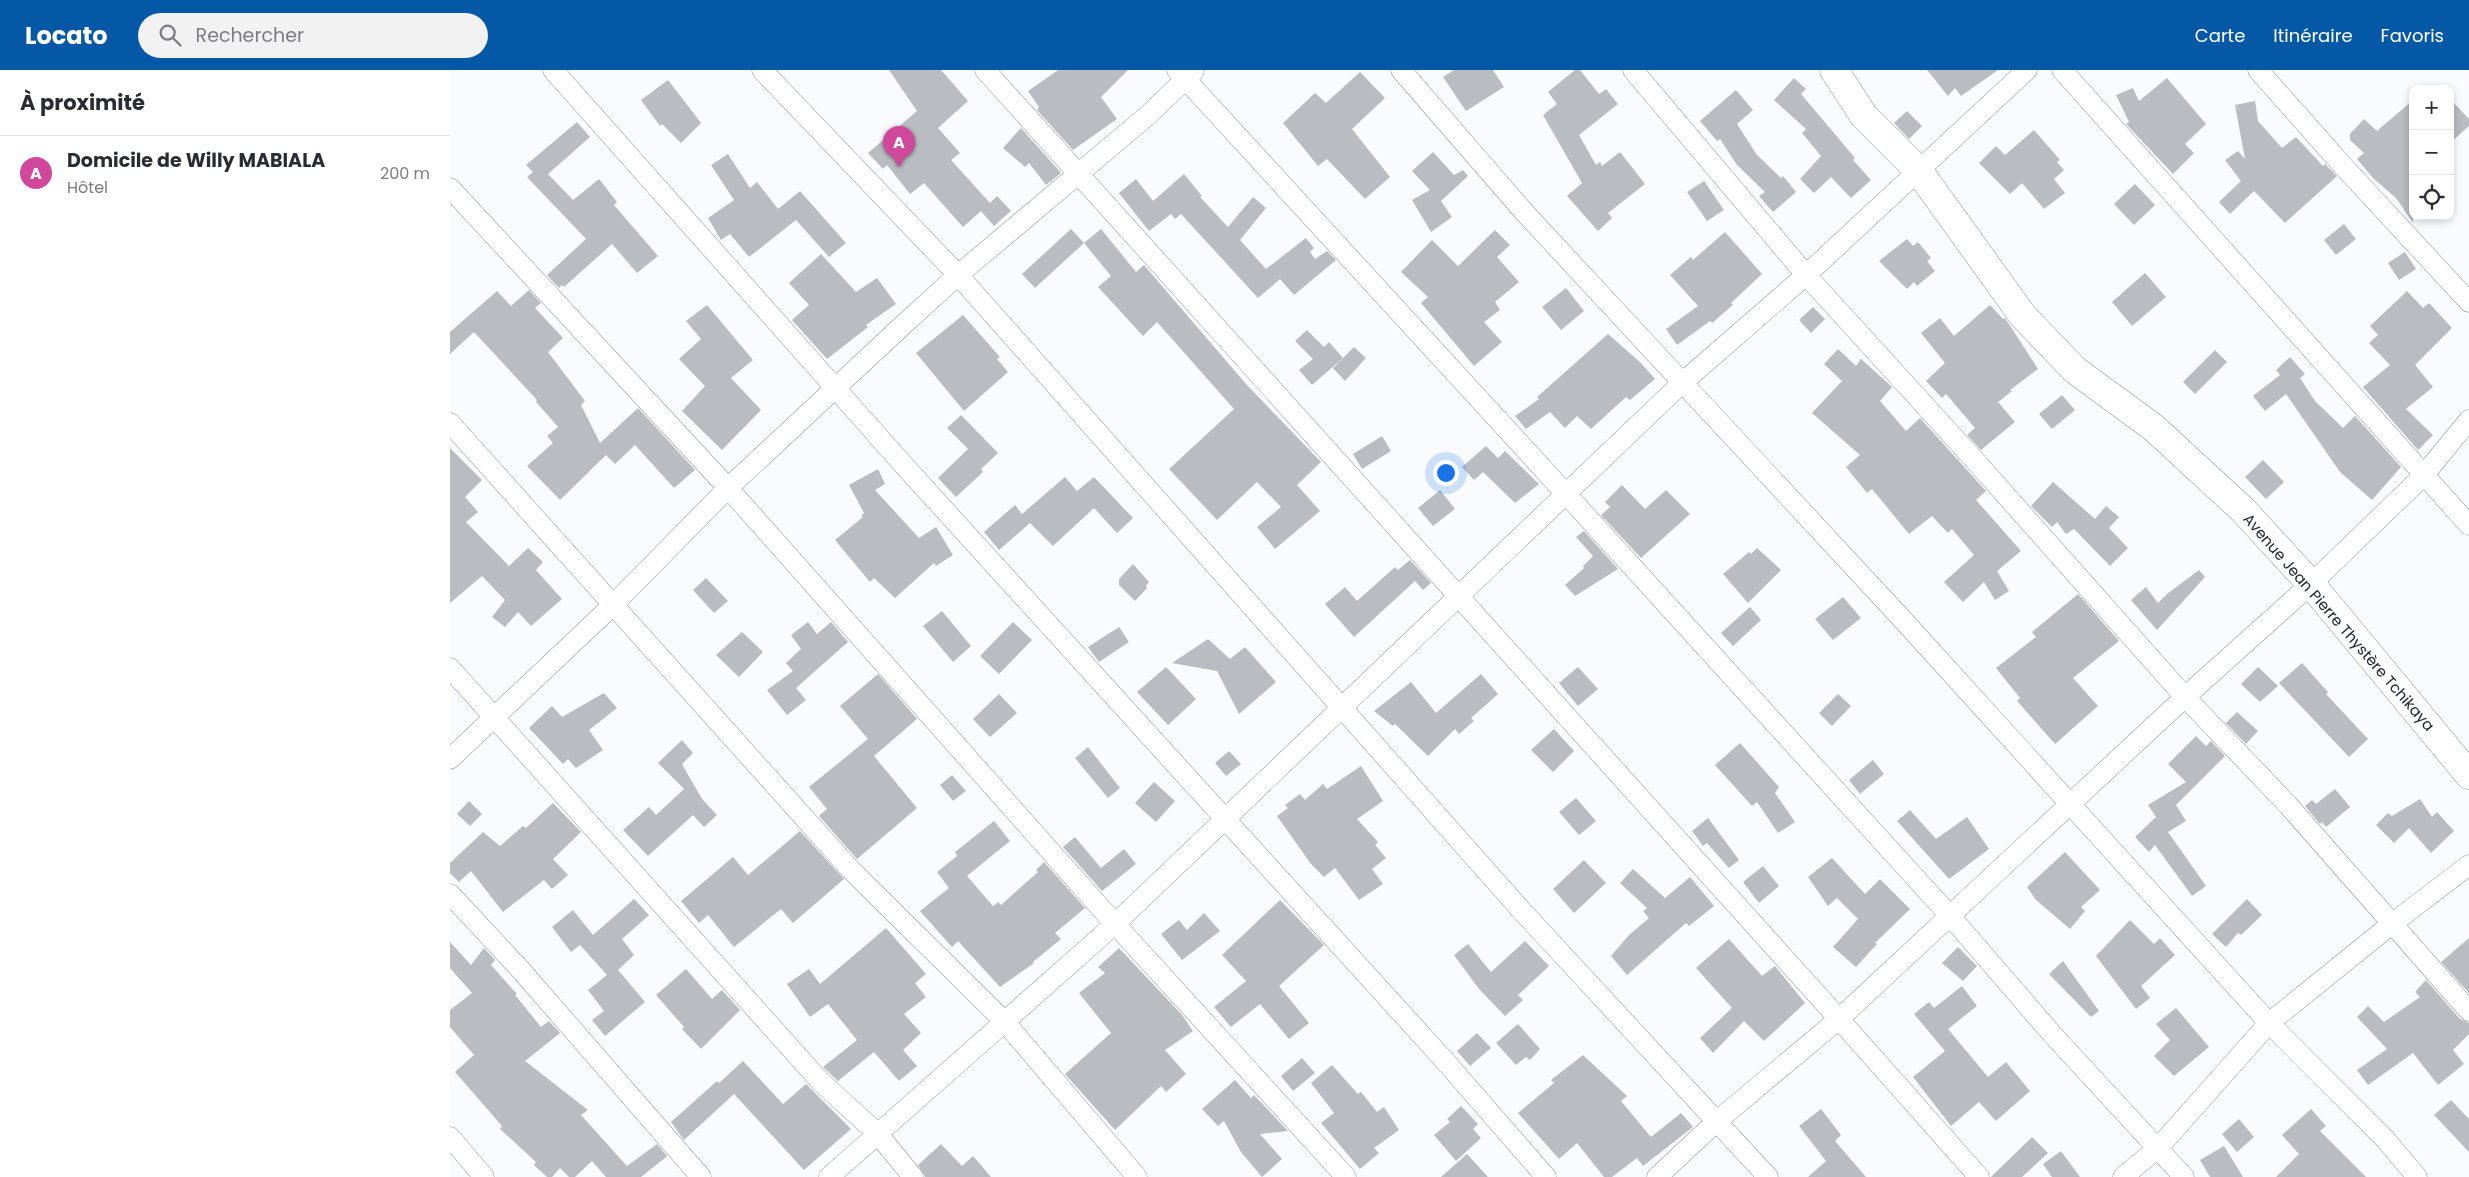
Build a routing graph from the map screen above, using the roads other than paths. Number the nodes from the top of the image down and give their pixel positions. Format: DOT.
graph roads {
  1 [pos="553,70"];
  2 [pos="762,70"];
  3 [pos="985,70"];
  4 [pos="1401,70"];
  5 [pos="1633,70"];
  6 [pos="1834,70"];
  7 [pos="2027,70"];
  8 [pos="2062,70"];
  9 [pos="2258,70"];
  10 [pos="1186,73"];
  11 [pos="1918,170"];
  12 [pos="1077,173"];
  13 [pos="450,188"];
  14 [pos="958,275"];
  15 [pos="1806,275"];
  16 [pos="2469,302"];
  17 [pos="1682,383"];
  18 [pos="836,389"];
  19 [pos="2469,420"];
  20 [pos="450,423"];
  21 [pos="2423,476"];
  22 [pos="728,488"];
  23 [pos="1567,495"];
  24 [pos="2469,526"];
  25 [pos="2311,584"];
  26 [pos="1457,596"];
  27 [pos="614,604"];
  28 [pos="450,668"];
  29 [pos="2184,697"];
  30 [pos="1341,706"];
  31 [pos="495,718"];
  32 [pos="450,759"];
  33 [pos="2469,775"];
  34 [pos="2070,803"];
  35 [pos="1226,821"];
  36 [pos="2469,865"];
  37 [pos="450,894"];
  38 [pos="1951,917"];
  39 [pos="2393,923"];
  40 [pos="1115,924"];
  41 [pos="2469,1010"];
  42 [pos="1840,1019"];
  43 [pos="1004,1021"];
  44 [pos="2269,1023"];
  45 [pos="1717,1121"];
  46 [pos="876,1133"];
  47 [pos="450,1137"];
  48 [pos="2158,1148"];
  49 [pos="484,1177"];
  50 [pos="701,1177"];
  51 [pos="829,1177"];
  52 [pos="913,1177"];
  53 [pos="1137,1177"];
  54 [pos="1346,1177"];
  55 [pos="1546,1177"];
  56 [pos="1657,1177"];
  57 [pos="1768,1177"];
  58 [pos="1979,1177"];
  59 [pos="2123,1177"];
  60 [pos="2184,1177"];
  61 [pos="2416,1177"];
  1 -- 18 [label="street"];
  2 -- 14 [label="street"];
  3 -- 12 [label="street"];
  4 -- 17 [label="street"];
  5 -- 15 [label="street"];
  6 -- 11 [label="street, Avenue Jean Pierre Thystère Tchikaya"];
  7 -- 11 [label="street"];
  8 -- 21 [label="street"];
  9 -- 16 [label="street"];
  10 -- 12 [label="street"];
  10 -- 23 [label="street"];
  11 -- 15 [label="street"];
  11 -- 25 [label="street, Avenue Jean Pierre Thystère Tchikaya"];
  12 -- 14 [label="street"];
  12 -- 26 [label="street"];
  13 -- 22 [label="street"];
  14 -- 18 [label="street"];
  14 -- 30 [label="street"];
  15 -- 17 [label="street"];
  15 -- 29 [label="street"];
  17 -- 23 [label="street"];
  17 -- 34 [label="street"];
  18 -- 22 [label="street"];
  18 -- 35 [label="street"];
  19 -- 21 [label="street"];
  20 -- 27 [label="street"];
  21 -- 24 [label="street"];
  21 -- 25 [label="street"];
  22 -- 27 [label="street"];
  22 -- 40 [label="street"];
  23 -- 26 [label="street"];
  23 -- 38 [label="street"];
  25 -- 29 [label="street"];
  25 -- 33 [label="street, Avenue Jean Pierre Thystère Tchikaya"];
  26 -- 30 [label="street"];
  26 -- 42 [label="street"];
  27 -- 31 [label="street"];
  27 -- 43 [label="street"];
  28 -- 31 [label="street"];
  29 -- 34 [label="street"];
  29 -- 39 [label="street"];
  30 -- 35 [label="street"];
  30 -- 45 [label="street"];
  31 -- 32 [label="street"];
  31 -- 46 [label="street"];
  34 -- 38 [label="street"];
  34 -- 44 [label="street"];
  35 -- 40 [label="street"];
  35 -- 55 [label="street"];
  36 -- 39 [label="street"];
  37 -- 50 [label="street"];
  38 -- 42 [label="street"];
  38 -- 48 [label="street"];
  39 -- 41 [label="street"];
  39 -- 44 [label="street"];
  40 -- 43 [label="street"];
  40 -- 54 [label="street"];
  42 -- 45 [label="street"];
  42 -- 58 [label="street"];
  43 -- 46 [label="street"];
  43 -- 53 [label="street"];
  44 -- 48 [label="street"];
  44 -- 61 [label="street"];
  45 -- 56 [label="street"];
  45 -- 57 [label="street"];
  46 -- 51 [label="street"];
  46 -- 52 [label="street"];
  47 -- 49 [label="street"];
  48 -- 59 [label="street"];
  48 -- 60 [label="street"];
}
